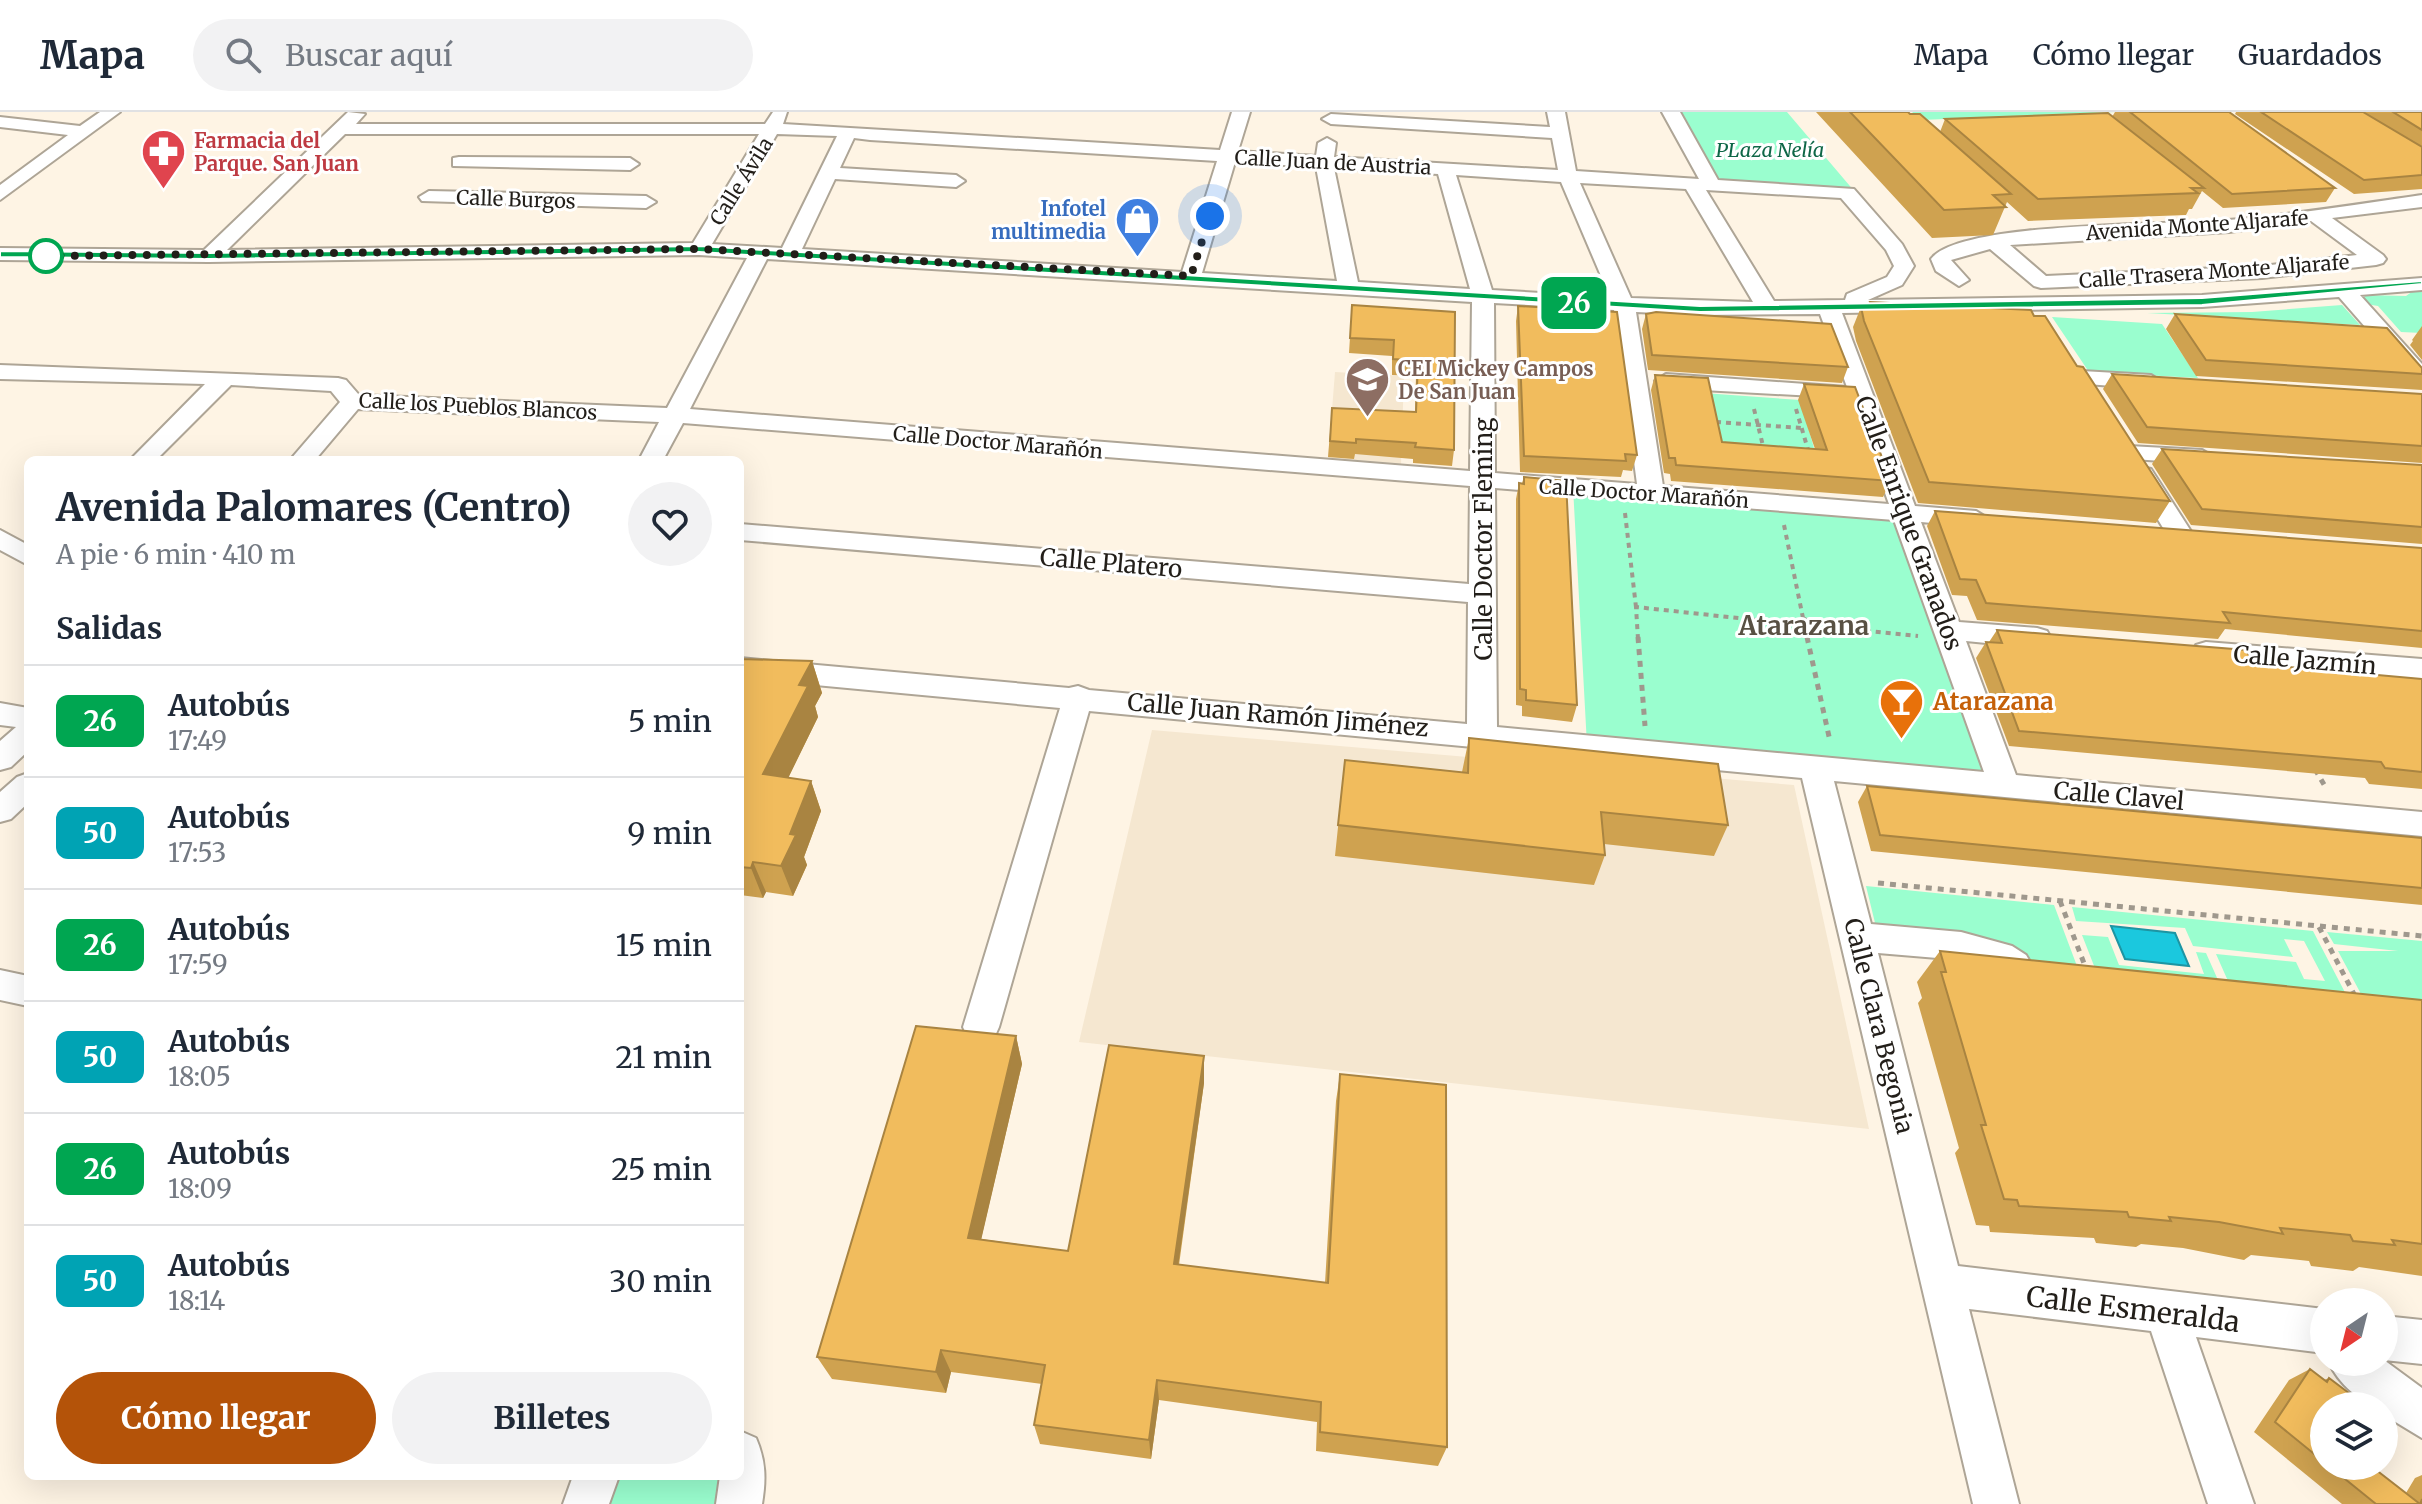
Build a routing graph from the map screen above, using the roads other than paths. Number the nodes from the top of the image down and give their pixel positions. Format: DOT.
graph roads {
  1 [pos="111,112"];
  2 [pos="359,112"];
  3 [pos="478,112"];
  4 [pos="585,112"];
  5 [pos="684,112"];
  6 [pos="1241,112"];
  7 [pos="1556,112"];
  8 [pos="1671,112"];
  9 [pos="1331,116"];
  10 [pos="777,121"];
  11 [pos="1,122"];
  12 [pos="573,128"];
  13 [pos="664,128"];
  14 [pos="341,129"];
  15 [pos="462,129"];
  16 [pos="83,132"];
  17 [pos="848,132"];
  18 [pos="1560,133"];
  19 [pos="1229,157"];
  20 [pos="459,162"];
  21 [pos="1324,163"];
  22 [pos="630,164"];
  23 [pos="1445,168"];
  24 [pos="829,173"];
  25 [pos="1568,176"];
  26 [pos="956,181"];
  27 [pos="1701,184"];
  28 [pos="2334,192"];
  29 [pos="0,194"];
  30 [pos="429,197"];
  31 [pos="2422,201"];
  32 [pos="604,202"];
  33 [pos="646,202"];
  34 [pos="2206,207"];
  35 [pos="2360,210"];
  36 [pos="2005,215"];
  37 [pos="2316,216"];
  38 [pos="2229,226"];
  39 [pos="1878,227"];
  40 [pos="2029,236"];
  41 [pos="1993,241"];
  42 [pos="699,249"];
  43 [pos="761,251"];
  44 [pos="790,253"];
  45 [pos="1928,254"];
  46 [pos="209,256"];
  47 [pos="5,258"];
  48 [pos="1904,274"];
  49 [pos="1191,276"];
  50 [pos="2422,284"];
  51 [pos="1349,287"];
  52 [pos="2345,291"];
  53 [pos="1483,296"];
  54 [pos="1929,303"];
  55 [pos="1968,303"];
  56 [pos="2033,303"];
  57 [pos="1828,305"];
  58 [pos="1799,306"];
  59 [pos="1767,308"];
  60 [pos="1625,312"];
  61 [pos="1571,314"];
  62 [pos="2151,319"];
  63 [pos="2213,323"];
  64 [pos="2048,325"];
  65 [pos="1942,327"];
  66 [pos="1838,331"];
  67 [pos="2352,331"];
  68 [pos="2383,333"];
  69 [pos="2065,352"];
  70 [pos="3,374"];
  71 [pos="225,378"];
  72 [pos="2082,378"];
  73 [pos="2422,378"];
  74 [pos="1635,379"];
  75 [pos="2170,383"];
  76 [pos="1863,394"];
  77 [pos="352,402"];
  78 [pos="2097,403"];
  79 [pos="674,415"];
  80 [pos="2113,428"];
  81 [pos="2129,453"];
  82 [pos="146,456"];
  83 [pos="305,456"];
  84 [pos="653,456"];
  85 [pos="2229,459"];
  86 [pos="1485,481"];
  87 [pos="1651,493"];
  88 [pos="1905,513"];
  89 [pos="1997,520"];
  90 [pos="744,532"];
  91 [pos="2150,533"];
  92 [pos="2181,536"];
  93 [pos="0,538"];
  94 [pos="2211,538"];
  95 [pos="24,554"];
  96 [pos="1482,594"];
  97 [pos="1949,634"];
  98 [pos="2060,640"];
  99 [pos="2171,649"];
  100 [pos="744,668"];
  101 [pos="2422,669"];
  102 [pos="1078,696"];
  103 [pos="0,714"];
  104 [pos="24,718"];
  105 [pos="1482,734"];
  106 [pos="24,738"];
  107 [pos="0,759"];
  108 [pos="1826,768"];
  109 [pos="2005,786"];
  110 [pos="24,789"];
  111 [pos="0,810"];
  112 [pos="2422,824"];
  113 [pos="1857,937"];
  114 [pos="2014,965"];
  115 [pos="0,985"];
  116 [pos="24,990"];
  117 [pos="981,1027"];
  118 [pos="1942,1285"];
  119 [pos="2167,1314"];
  120 [pos="2310,1333"];
  121 [pos="2398,1339"];
  122 [pos="2422,1342"];
  123 [pos="2369,1376"];
  124 [pos="2422,1416"];
  125 [pos="595,1480"];
  126 [pos="744,1480"];
  127 [pos="750,1503"];
  128 [pos="586,1504"];
  129 [pos="1996,1504"];
  130 [pos="2231,1504"];
  1 -- 16 [label="street"];
  2 -- 14 [label="street"];
  3 -- 15 [label="street"];
  4 -- 12 [label="street"];
  5 -- 13 [label="street, Calle Burgos"];
  6 -- 19 [label="street"];
  7 -- 18 [label="street"];
  8 -- 27 [label="street"];
  9 -- 18 [label="street"];
  9 -- 21 [label="street"];
  10 -- 13 [label="street"];
  10 -- 17 [label="street, Calle Juan de Austria"];
  10 -- 42 [label="street, Calle Ávila"];
  11 -- 16 [label="street"];
  12 -- 13 [label="street"];
  12 -- 15 [label="street"];
  13 -- 22 [label="street, Calle Burgos"];
  14 -- 15 [label="street"];
  14 -- 46 [label="street"];
  16 -- 29 [label="street"];
  17 -- 19 [label="street, Calle Juan de Austria"];
  17 -- 24 [label="street"];
  18 -- 25 [label="street"];
  19 -- 21 [label="street, Calle Juan de Austria"];
  19 -- 49 [label="street"];
  20 -- 22 [label="street"];
  21 -- 23 [label="street, Calle Juan de Austria"];
  21 -- 51 [label="street"];
  22 -- 32 [label="street, Calle Burgos"];
  23 -- 25 [label="street, Calle Juan de Austria"];
  23 -- 53 [label="street, Calle Doctor Fleming"];
  24 -- 26 [label="street"];
  24 -- 44 [label="street"];
  25 -- 27 [label="street, Calle Juan de Austria"];
  25 -- 60 [label="street"];
  27 -- 39 [label="street, Calle Juan de Austria"];
  27 -- 59 [label="street"];
  28 -- 35 [label="street"];
  30 -- 32 [label="street, Calle Burgos"];
  31 -- 35 [label="street, Avenida Monte Aljarafe"];
  32 -- 33 [label="street, Calle Burgos"];
  34 -- 38 [label="street"];
  35 -- 37 [label="street, Avenida Monte Aljarafe"];
  36 -- 40 [label="street"];
  37 -- 38 [label="street, Avenida Monte Aljarafe"];
  37 -- 41 [label="street, Calle Trasera Monte Aljarafe"];
  38 -- 40 [label="street, Avenida Monte Aljarafe"];
  39 -- 45 [label="street"];
  39 -- 48 [label="street"];
  40 -- 41 [label="street, Avenida Monte Aljarafe"];
  41 -- 45 [label="street, Avenida Monte Aljarafe"];
  42 -- 43 [label="street"];
  42 -- 46 [label="street"];
  43 -- 44 [label="street"];
  43 -- 79 [label="street"];
  44 -- 49 [label="street"];
  45 -- 48 [label="street"];
  45 -- 48 [label="street"];
  45 -- 55 [label="street"];
  46 -- 47 [label="street"];
  48 -- 54 [label="street"];
  48 -- 58 [label="street"];
  49 -- 51 [label="street"];
  50 -- 52 [label="street"];
  51 -- 53 [label="street"];
  52 -- 56 [label="street"];
  52 -- 68 [label="street"];
  53 -- 60 [label="street"];
  53 -- 86 [label="street, Calle Doctor Fleming"];
  54 -- 55 [label="street"];
  54 -- 57 [label="street"];
  54 -- 65 [label="street"];
  55 -- 56 [label="street"];
  56 -- 64 [label="street"];
  57 -- 58 [label="street"];
  57 -- 66 [label="street, Calle Enrique Granados"];
  58 -- 59 [label="street"];
  59 -- 60 [label="street"];
  60 -- 61 [label="street"];
  60 -- 66 [label="street"];
  60 -- 74 [label="street"];
  62 -- 63 [label="street"];
  66 -- 76 [label="street, Calle Enrique Granados"];
  67 -- 68 [label="street"];
  68 -- 73 [label="street"];
  69 -- 72 [label="street"];
  70 -- 71 [label="street, Calle los Pueblos Blancos"];
  71 -- 77 [label="street, Calle los Pueblos Blancos"];
  71 -- 82 [label="street"];
  72 -- 75 [label="street"];
  72 -- 78 [label="street"];
  74 -- 76 [label="street"];
  74 -- 87 [label="street"];
  76 -- 88 [label="street, Calle Enrique Granados"];
  77 -- 79 [label="street, Calle los Pueblos Blancos"];
  77 -- 83 [label="street"];
  79 -- 84 [label="street"];
  79 -- 86 [label="street, Calle Doctor Marañón"];
  80 -- 81 [label="street"];
  81 -- 85 [label="street"];
  81 -- 92 [label="street"];
  86 -- 87 [label="street, Calle Doctor Marañón"];
  86 -- 96 [label="street, Calle Doctor Fleming"];
  87 -- 88 [label="street, Calle Doctor Marañón"];
  88 -- 89 [label="street, Calle Doctor Marañón"];
  88 -- 97 [label="street, Calle Enrique Granados"];
  90 -- 96 [label="street, Calle Platero"];
  91 -- 92 [label="street"];
  92 -- 94 [label="street"];
  93 -- 95 [label="street"];
  96 -- 105 [label="street, Calle Doctor Fleming"];
  97 -- 98 [label="street"];
  97 -- 109 [label="street, Calle Enrique Granados"];
  99 -- 101 [label="street, Calle Jazmín"];
  100 -- 102 [label="street, Calle Juan Ramón Jiménez"];
  102 -- 105 [label="street, Calle Juan Ramón Jiménez"];
  102 -- 117 [label="street"];
  103 -- 104 [label="street"];
  105 -- 108 [label="street, Calle Juan Ramón Jiménez"];
  106 -- 107 [label="street"];
  108 -- 109 [label="street, Calle Clavel"];
  108 -- 113 [label="street, Calle Clara Begonia"];
  109 -- 112 [label="street, Calle Clavel"];
  110 -- 111 [label="street"];
  113 -- 114 [label="street"];
  113 -- 118 [label="street, Calle Clara Begonia"];
  115 -- 116 [label="street"];
  118 -- 119 [label="street, Calle Esmeralda"];
  118 -- 129 [label="street, Calle Clara Begonia"];
  119 -- 120 [label="street, Calle Esmeralda"];
  119 -- 130 [label="street"];
  121 -- 122 [label="street"];
  123 -- 124 [label="street"];
  125 -- 128 [label="street"];
  126 -- 127 [label="street"];
}
